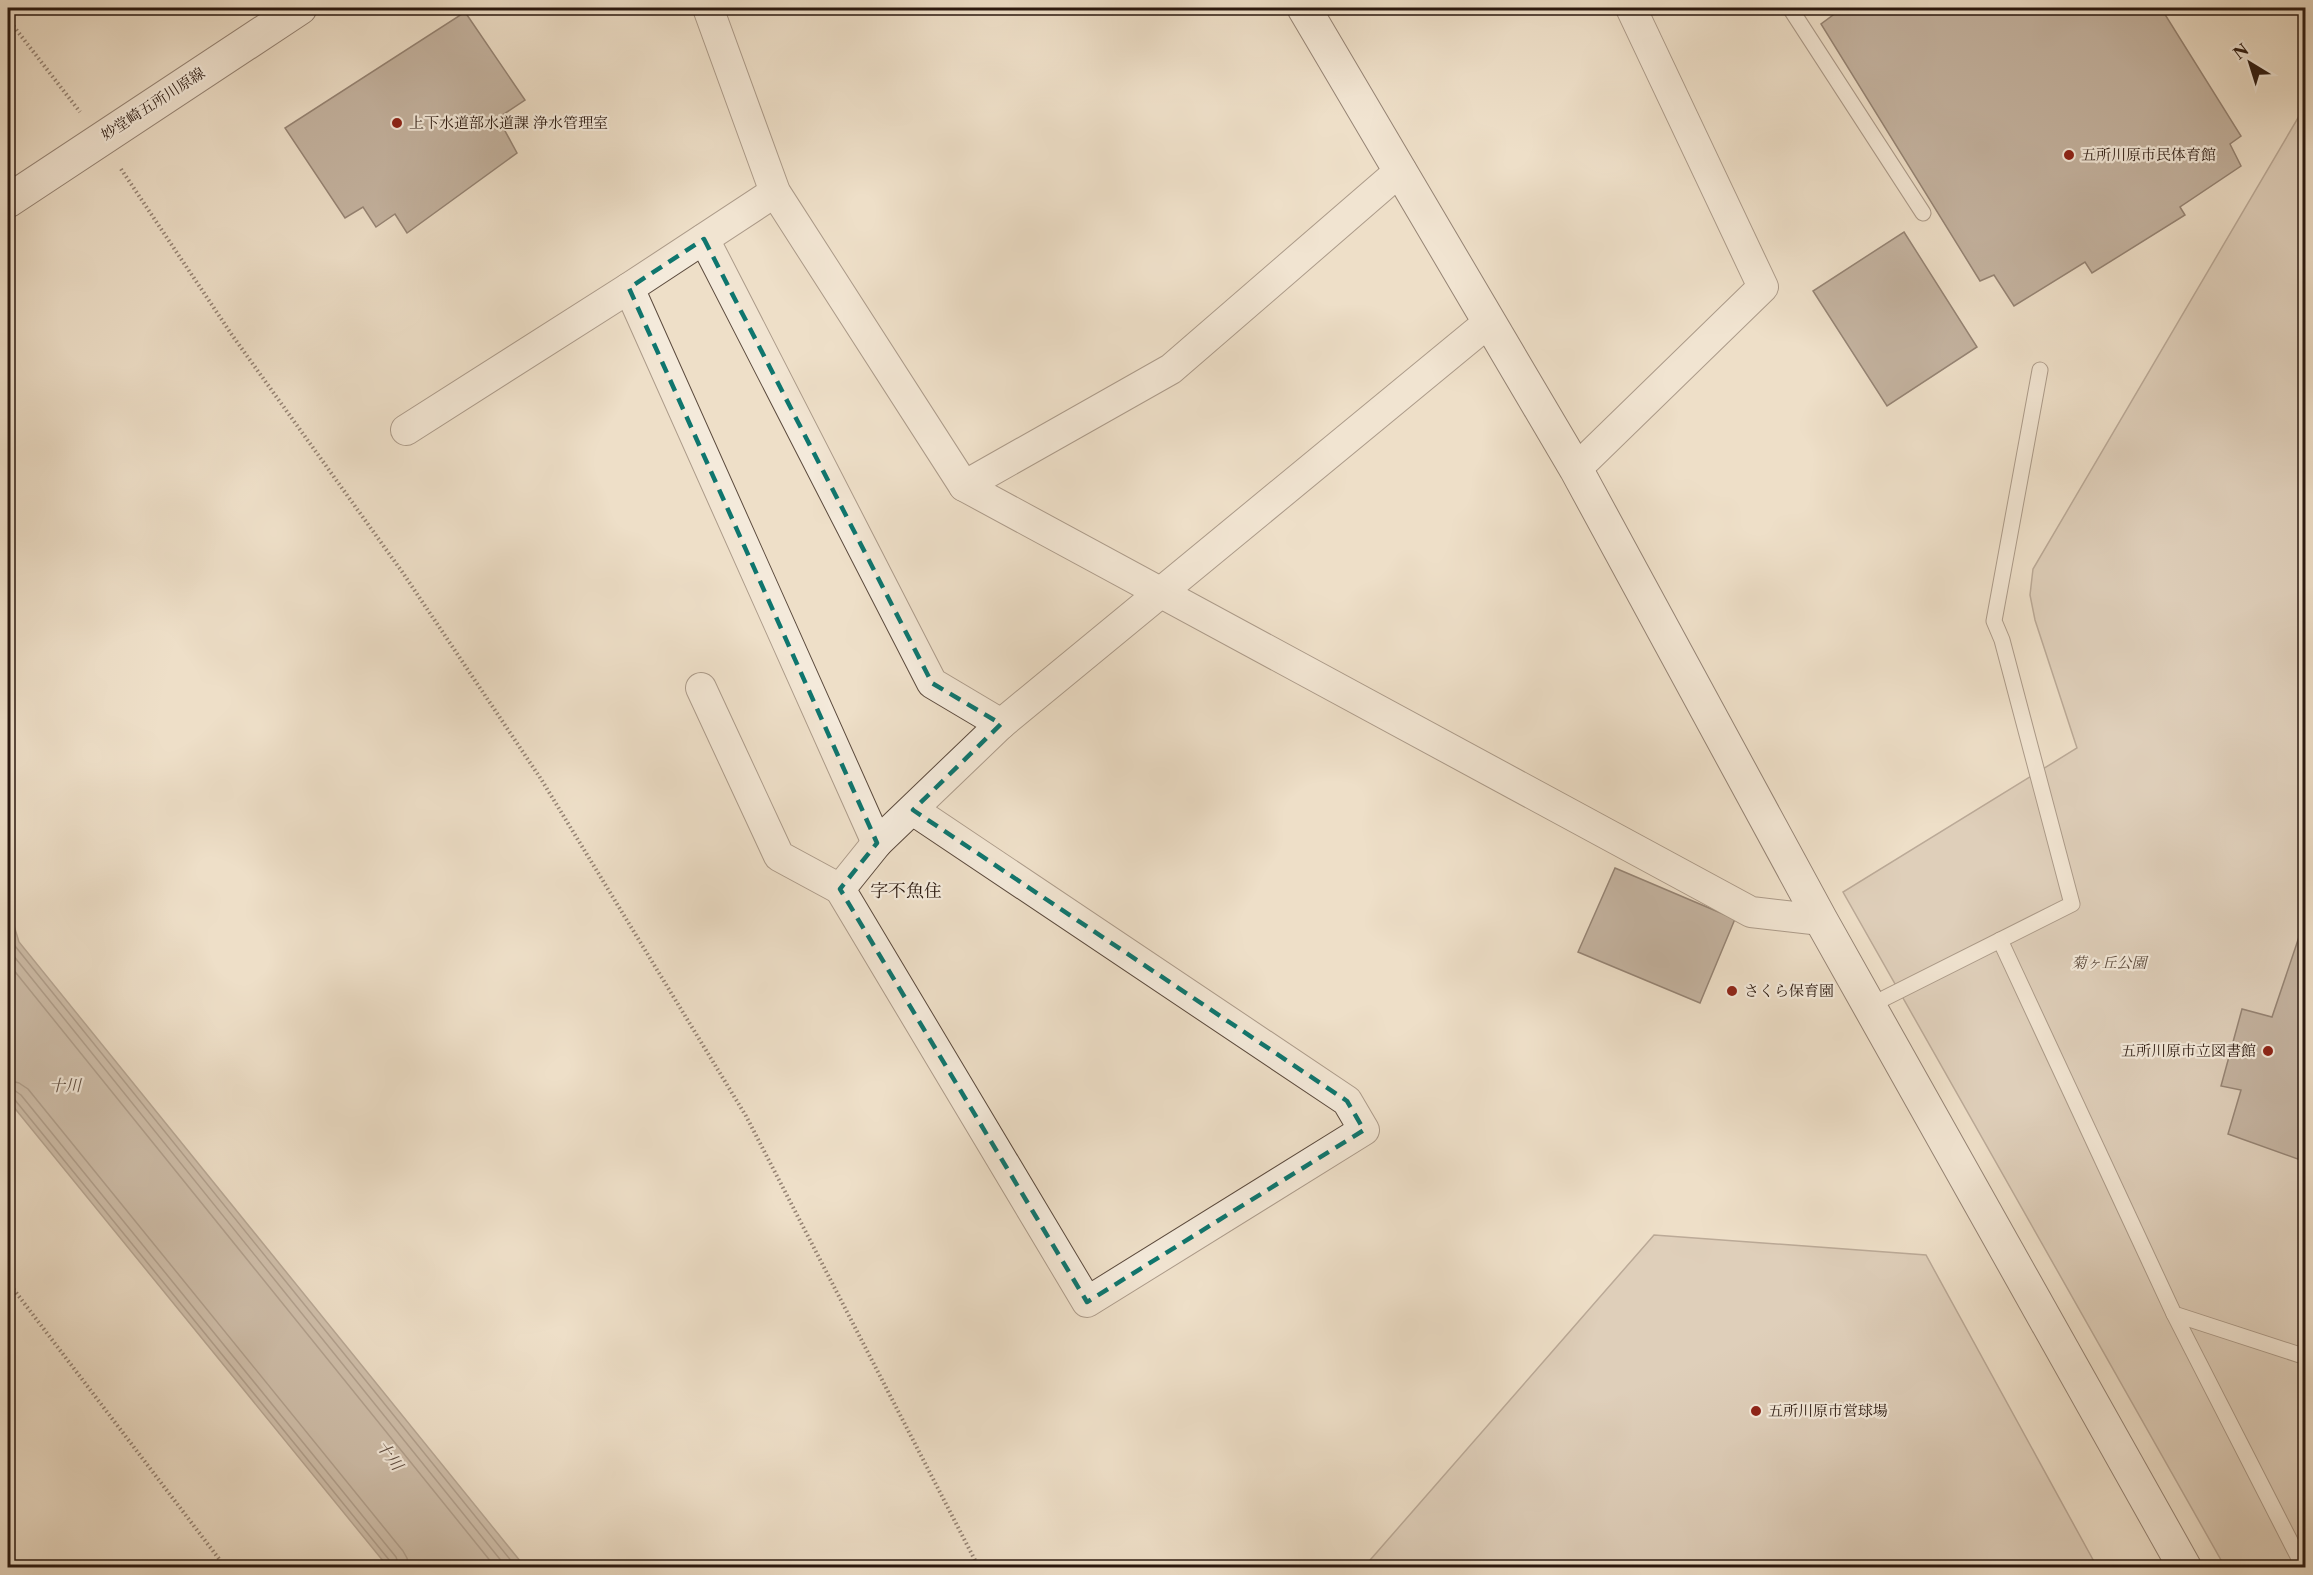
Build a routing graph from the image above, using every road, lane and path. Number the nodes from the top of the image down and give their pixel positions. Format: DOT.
graph roads {
  1 [pos="300,8"];
  2 [pos="708,8"];
  3 [pos="1304,8"];
  4 [pos="1631,8"];
  5 [pos="1790,8"];
  6 [pos="8,19"];
  7 [pos="100,138"];
  8 [pos="1401,170"];
  9 [pos="775,192"];
  10 [pos="8,201"];
  11 [pos="1923,213"];
  12 [pos="704,239"];
  13 [pos="629,288"];
  14 [pos="1489,322"];
  15 [pos="2040,370"];
  16 [pos="406,430"];
  17 [pos="1576,469"];
  18 [pos="964,486"];
  19 [pos="1160,593"];
  20 [pos="701,688"];
  21 [pos="1000,724"];
  22 [pos="913,810"];
  23 [pos="877,843"];
  24 [pos="840,889"];
  25 [pos="1821,920"];
  26 [pos="2000,940"];
  27 [pos="1869,1006"];
  28 [pos="8,1282"];
  29 [pos="2174,1314"];
  30 [pos="2306,1357"];
  31 [pos="226,1568"];
  32 [pos="979,1568"];
  33 [pos="2185,1568"];
  34 [pos="2304,1568"];
  1 -- 7 [label="street, 妙堂崎五所川原線"];
  2 -- 9 [label="street"];
  3 -- 8 [label="street"];
  4 -- 17 [label="street"];
  5 -- 11 [label="lane"];
  6 -- 7 [label="path"];
  7 -- 10 [label="street, 妙堂崎五所川原線"];
  7 -- 32 [label="path"];
  8 -- 14 [label="street"];
  8 -- 18 [label="street"];
  9 -- 12 [label="street"];
  9 -- 18 [label="street"];
  12 -- 13 [label="street"];
  12 -- 21 [label="street"];
  13 -- 16 [label="street"];
  13 -- 23 [label="street"];
  14 -- 17 [label="street"];
  14 -- 19 [label="street"];
  15 -- 26 [label="lane"];
  17 -- 25 [label="street"];
  18 -- 19 [label="street"];
  19 -- 21 [label="street"];
  19 -- 25 [label="street"];
  20 -- 24 [label="street"];
  21 -- 22 [label="street"];
  22 -- 23 [label="street"];
  22 -- 24 [label="street"];
  23 -- 24 [label="street"];
  25 -- 27 [label="street"];
  26 -- 27 [label="lane"];
  26 -- 29 [label="lane"];
  27 -- 33 [label="street"];
  28 -- 31 [label="path"];
  29 -- 30 [label="lane"];
  29 -- 34 [label="lane"];
}
